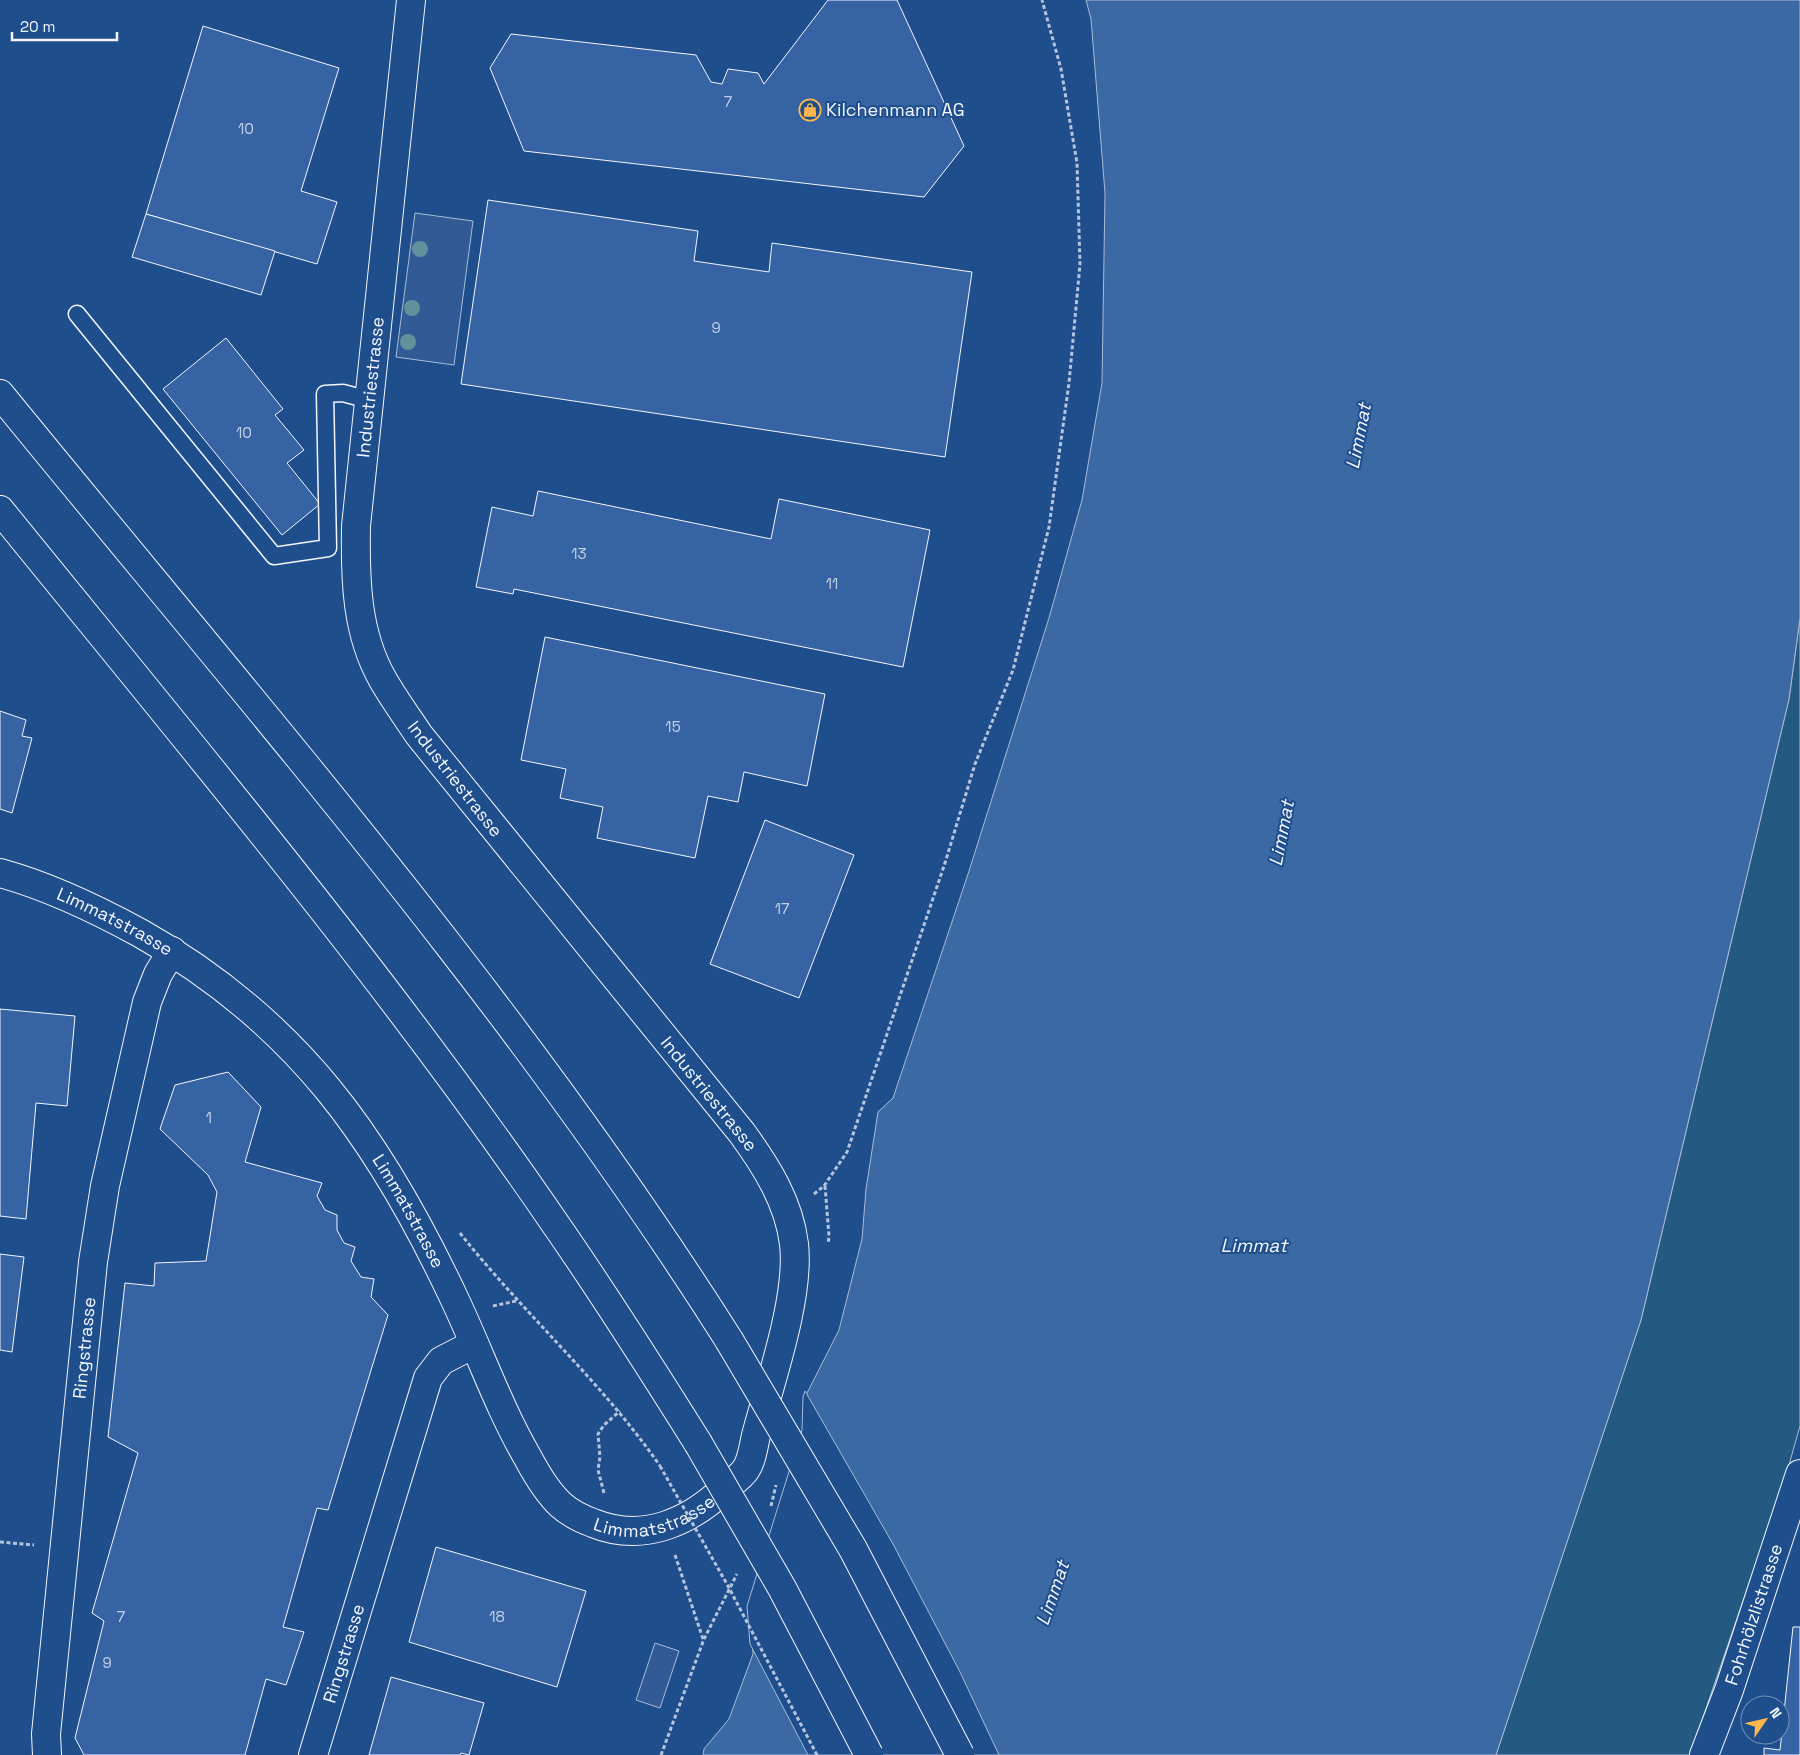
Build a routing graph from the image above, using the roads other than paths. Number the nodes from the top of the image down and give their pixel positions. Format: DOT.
graph roads {
  1 [pos="410,0"];
  2 [pos="77,314"];
  3 [pos="0,394"];
  4 [pos="369,400"];
  5 [pos="0,510"];
  6 [pos="0,874"];
  7 [pos="172,951"];
  8 [pos="474,1344"];
  9 [pos="747,1468"];
  10 [pos="1800,1474"];
  11 [pos="47,1755"];
  12 [pos="313,1755"];
  13 [pos="869,1755"];
  14 [pos="960,1755"];
  15 [pos="1704,1755"];
  1 -- 4 [label="main road, Industriestrasse"];
  2 -- 4 [label="lane"];
  3 -- 14 [label="main road, bridge"];
  4 -- 9 [label="main road, Industriestrasse"];
  5 -- 13 [label="main road, bridge"];
  6 -- 7 [label="main road, Limmatstrasse"];
  7 -- 8 [label="main road, Limmatstrasse"];
  7 -- 11 [label="main road, Ringstrasse"];
  8 -- 9 [label="main road, Limmatstrasse"];
  8 -- 12 [label="main road, Ringstrasse"];
  10 -- 15 [label="main road, Fohrhölzlistrasse"];
}
